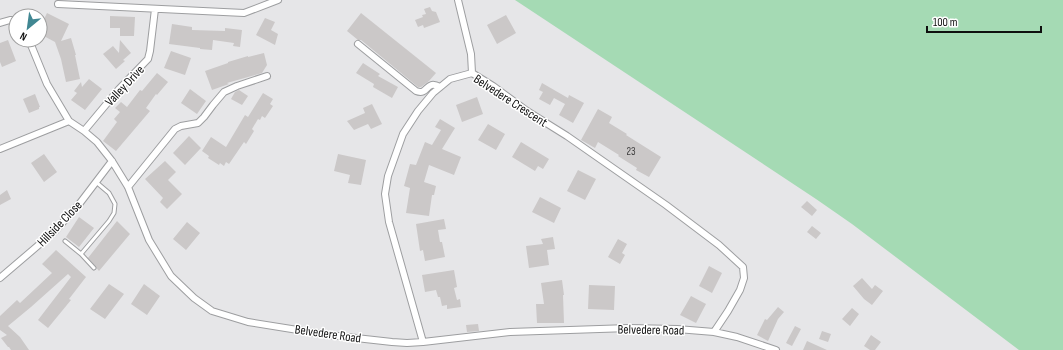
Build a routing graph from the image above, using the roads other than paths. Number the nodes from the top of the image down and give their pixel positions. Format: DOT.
graph roads {
  1 [pos="278,0"];
  2 [pos="458,0"];
  3 [pos="58,4"];
  4 [pos="155,9"];
  5 [pos="358,44"];
  6 [pos="32,48"];
  7 [pos="472,73"];
  8 [pos="268,76"];
  9 [pos="440,87"];
  10 [pos="69,121"];
  11 [pos="84,131"];
  12 [pos="0,150"];
  13 [pos="112,161"];
  14 [pos="96,182"];
  15 [pos="128,187"];
  16 [pos="65,241"];
  17 [pos="81,254"];
  18 [pos="94,268"];
  19 [pos="0,278"];
  20 [pos="714,332"];
  21 [pos="423,342"];
  22 [pos="776,350"];
  1 -- 4 [label="street"];
  2 -- 7 [label="street"];
  3 -- 4 [label="street"];
  4 -- 11 [label="street, Valley Drive"];
  5 -- 9 [label="street"];
  6 -- 10 [label="street, Belvedere Road"];
  7 -- 9 [label="street, Belvedere Crescent"];
  7 -- 20 [label="street, Belvedere Crescent"];
  8 -- 15 [label="street"];
  9 -- 21 [label="street, Belvedere Crescent"];
  10 -- 11 [label="street, Belvedere Road"];
  10 -- 12 [label="street"];
  11 -- 13 [label="street, Belvedere Road"];
  13 -- 14 [label="street, Hillside Close"];
  13 -- 15 [label="street, Belvedere Road"];
  14 -- 17 [label="lane"];
  14 -- 19 [label="street, Hillside Close"];
  15 -- 21 [label="street, Belvedere Road"];
  16 -- 17 [label="lane"];
  17 -- 18 [label="lane"];
  20 -- 21 [label="street, Belvedere Road"];
  20 -- 22 [label="street, Belvedere Road"];
}
